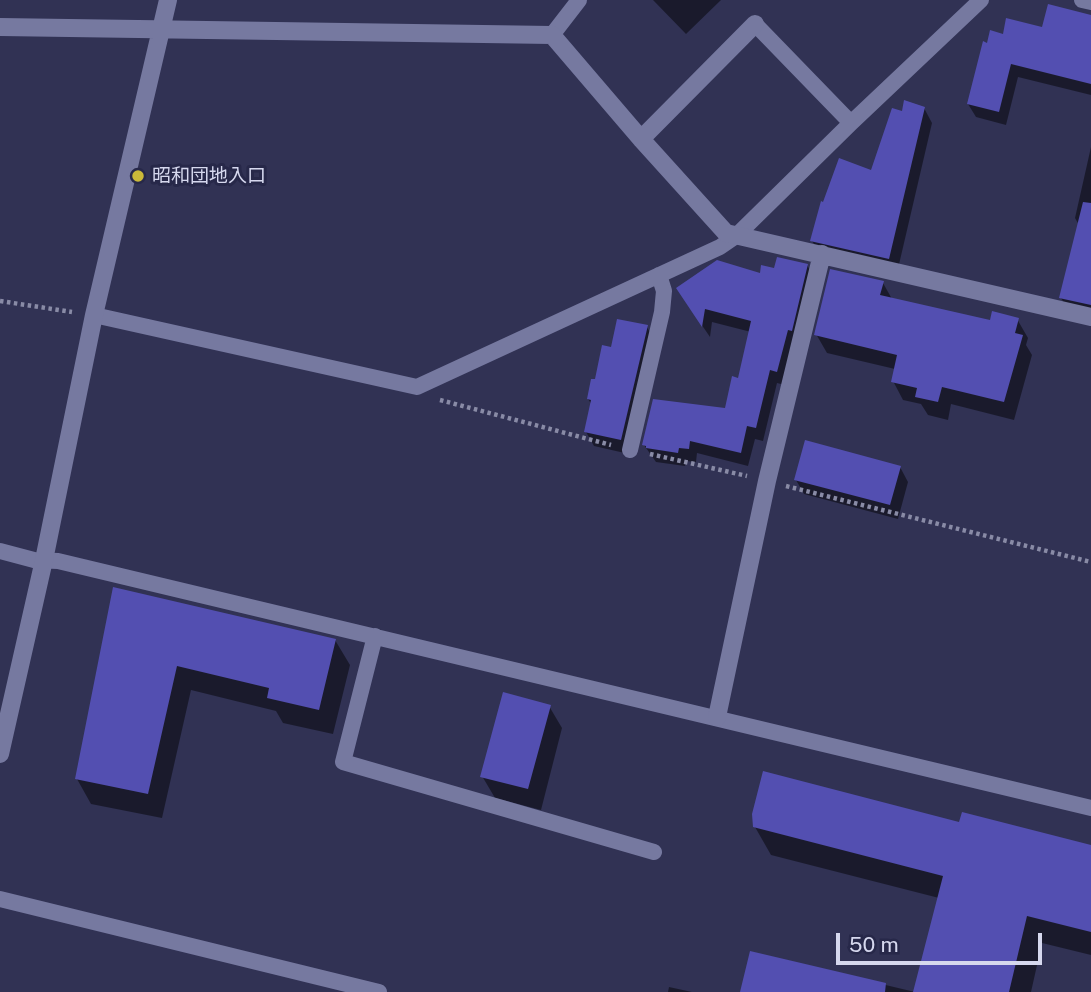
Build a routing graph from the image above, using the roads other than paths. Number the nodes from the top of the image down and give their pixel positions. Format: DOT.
graph roads {
  1 [pos="168,0"];
  2 [pos="579,0"];
  3 [pos="981,0"];
  4 [pos="1082,0"];
  5 [pos="1091,2"];
  6 [pos="755,24"];
  7 [pos="0,27"];
  8 [pos="161,30"];
  9 [pos="552,35"];
  10 [pos="851,123"];
  11 [pos="641,139"];
  12 [pos="736,236"];
  13 [pos="822,254"];
  14 [pos="659,275"];
  15 [pos="94,315"];
  16 [pos="1091,317"];
  17 [pos="631,450"];
  18 [pos="0,551"];
  19 [pos="44,560"];
  20 [pos="375,636"];
  21 [pos="717,717"];
  22 [pos="0,754"];
  23 [pos="1091,808"];
  24 [pos="654,852"];
  25 [pos="0,899"];
  26 [pos="335,987"];
  27 [pos="379,992"];
  1 -- 8 [label="street"];
  2 -- 9 [label="lane"];
  3 -- 10 [label="lane"];
  4 -- 5 [label="lane"];
  6 -- 10 [label="lane"];
  6 -- 11 [label="street"];
  7 -- 8 [label="street"];
  8 -- 9 [label="street"];
  8 -- 15 [label="street"];
  9 -- 11 [label="street"];
  10 -- 12 [label="lane"];
  11 -- 12 [label="street"];
  12 -- 13 [label="street"];
  12 -- 14 [label="lane"];
  13 -- 16 [label="street"];
  13 -- 21 [label="street"];
  14 -- 15 [label="lane"];
  14 -- 17 [label="lane"];
  15 -- 19 [label="street"];
  18 -- 19 [label="lane"];
  19 -- 20 [label="lane"];
  19 -- 22 [label="street"];
  20 -- 21 [label="lane"];
  20 -- 24 [label="lane"];
  21 -- 23 [label="lane"];
  25 -- 26 [label="lane"];
  26 -- 27 [label="lane"];
}
